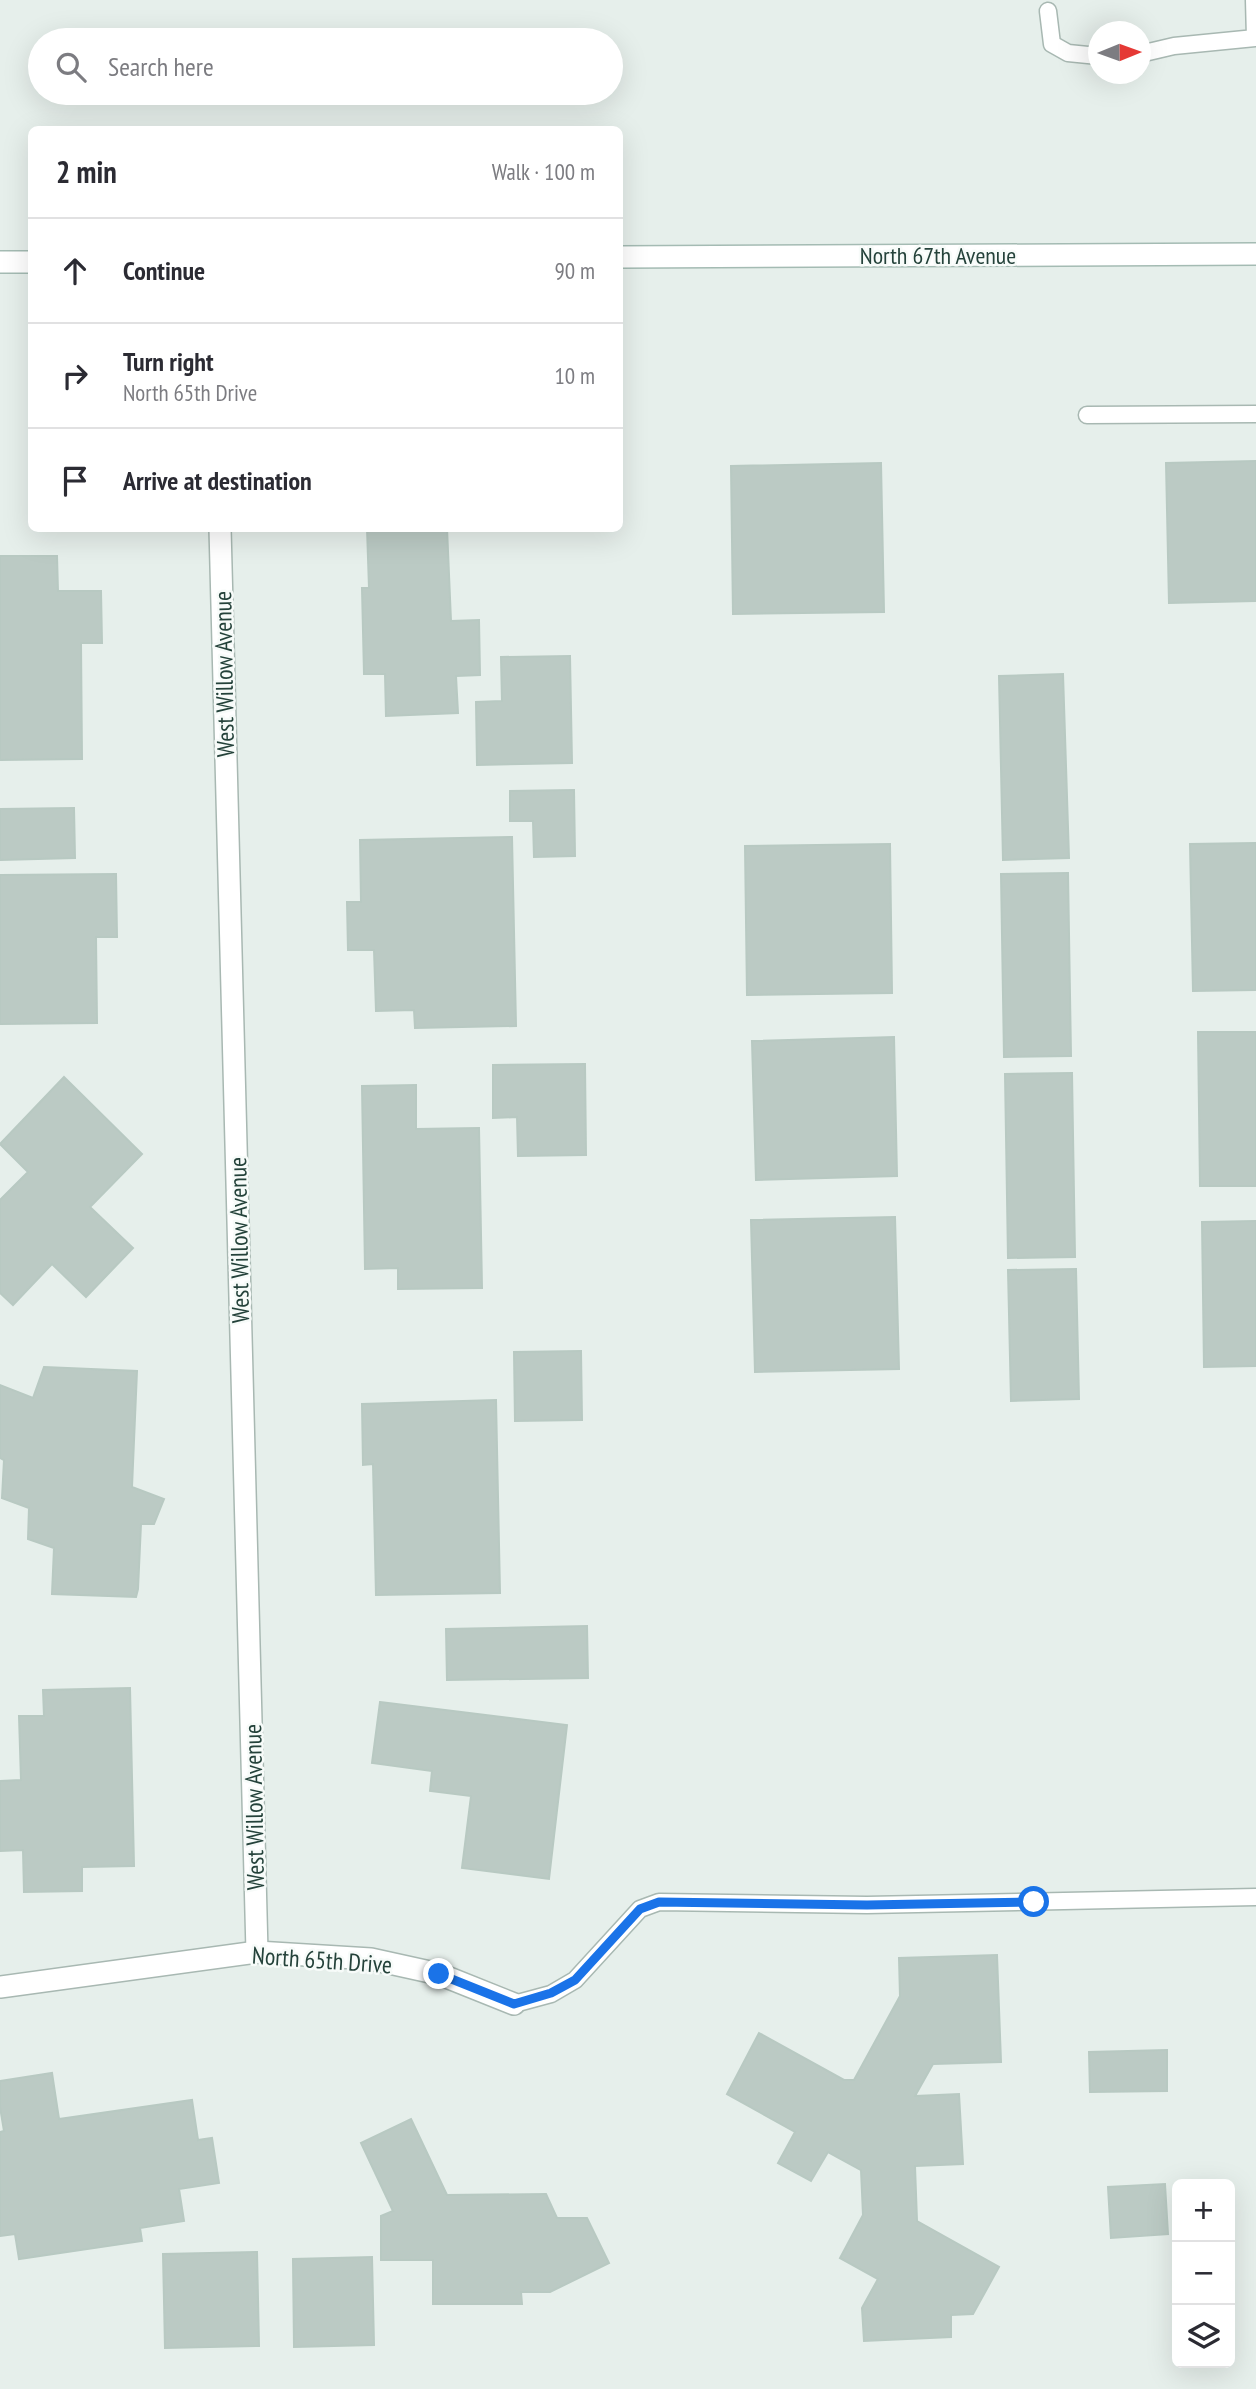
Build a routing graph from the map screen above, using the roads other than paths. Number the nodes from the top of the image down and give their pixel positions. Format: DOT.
graph roads {
  1 [pos="1254,0"];
  2 [pos="1048,11"];
  3 [pos="1151,51"];
  4 [pos="1088,55"];
  5 [pos="1256,254"];
  6 [pos="623,257"];
  7 [pos="0,262"];
  8 [pos="28,262"];
  9 [pos="1256,414"];
  10 [pos="1087,415"];
  11 [pos="220,532"];
  12 [pos="1256,1897"];
  13 [pos="257,1952"];
  14 [pos="0,1987"];
  15 [pos="514,2004"];
  1 -- 3 [label="lane"];
  2 -- 4 [label="lane"];
  5 -- 6 [label="street, North 67th Avenue"];
  7 -- 8 [label="street"];
  9 -- 10 [label="lane"];
  11 -- 13 [label="street, West Willow Avenue"];
  12 -- 15 [label="lane"];
  13 -- 14 [label="street, North 65th Drive"];
  13 -- 15 [label="street, North 65th Drive"];
}
